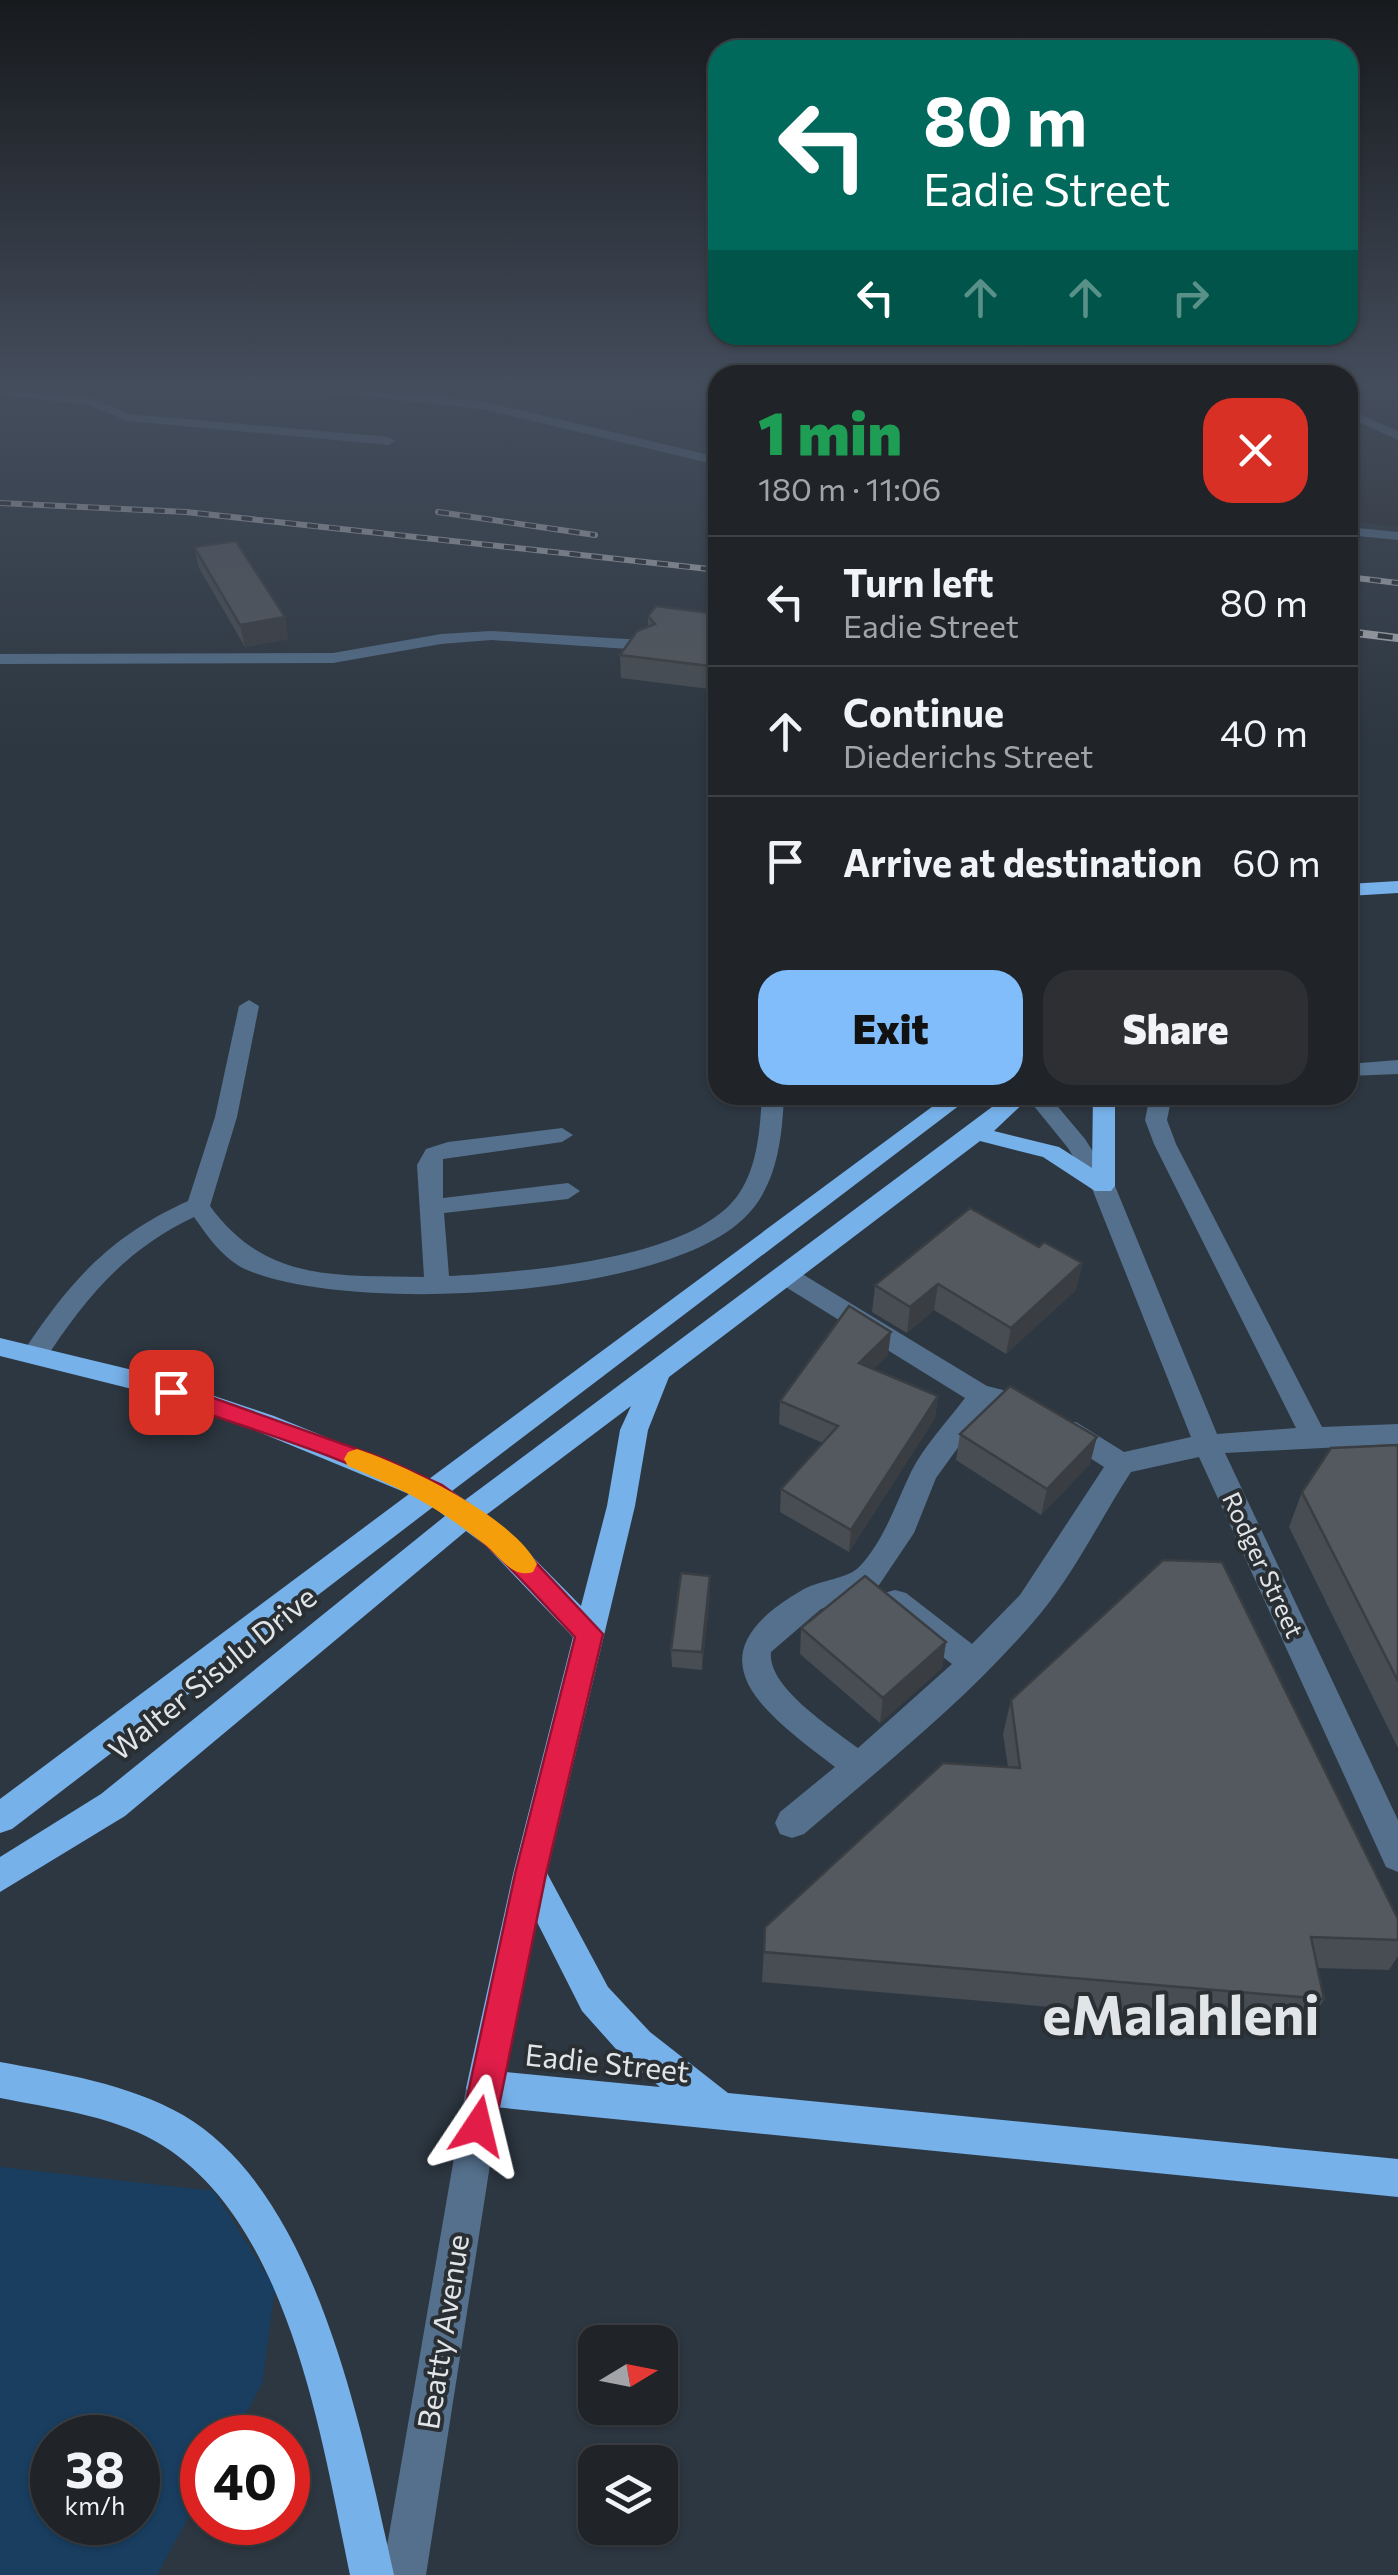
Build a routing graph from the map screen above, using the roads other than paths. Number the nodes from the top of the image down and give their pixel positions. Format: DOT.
graph roads {
  1 [pos="1358,532"];
  2 [pos="1398,536"];
  3 [pos="644,645"];
  4 [pos="0,659"];
  5 [pos="1398,887"];
  6 [pos="1358,889"];
  7 [pos="250,1006"];
  8 [pos="1398,1067"];
  9 [pos="1358,1069"];
  10 [pos="773,1105"];
  11 [pos="949,1105"];
  12 [pos="1009,1105"];
  13 [pos="1044,1105"];
  14 [pos="1104,1105"];
  15 [pos="1160,1105"];
  16 [pos="976,1133"];
  17 [pos="562,1134"];
  18 [pos="1103,1186"];
  19 [pos="568,1191"];
  20 [pos="198,1206"];
  21 [pos="432,1207"];
  22 [pos="785,1275"];
  23 [pos="438,1283"];
  24 [pos="0,1347"];
  25 [pos="36,1353"];
  26 [pos="659,1370"];
  27 [pos="981,1395"];
  28 [pos="1398,1434"];
  29 [pos="1314,1439"];
  30 [pos="1208,1446"];
  31 [pos="1121,1464"];
  32 [pos="433,1492"];
  33 [pos="465,1516"];
  34 [pos="867,1580"];
  35 [pos="589,1634"];
  36 [pos="974,1663"];
  37 [pos="859,1767"];
  38 [pos="0,1818"];
  39 [pos="792,1823"];
  40 [pos="1398,1856"];
  41 [pos="530,1874"];
  42 [pos="0,1876"];
  43 [pos="0,2080"];
  44 [pos="484,2088"];
  45 [pos="724,2114"];
  46 [pos="1398,2178"];
  47 [pos="372,2575"];
  48 [pos="404,2575"];
  1 -- 2 [label="street"];
  3 -- 4 [label="street"];
  5 -- 6 [label="main road"];
  7 -- 20 [label="street"];
  8 -- 9 [label="street"];
  10 -- 23 [label="street"];
  11 -- 32 [label="main road, Walter Sisulu Drive"];
  12 -- 16 [label="main road, Walter Sisulu Drive"];
  13 -- 18 [label="street, Rodger Street"];
  14 -- 18 [label="main road"];
  15 -- 29 [label="street"];
  16 -- 18 [label="main road"];
  16 -- 22 [label="main road, Walter Sisulu Drive"];
  17 -- 21 [label="street"];
  18 -- 30 [label="street, Rodger Street"];
  19 -- 21 [label="street"];
  20 -- 23 [label="street"];
  20 -- 25 [label="street"];
  21 -- 23 [label="street"];
  22 -- 26 [label="main road, Walter Sisulu Drive"];
  22 -- 27 [label="street"];
  24 -- 25 [label="main road"];
  25 -- 32 [label="main road"];
  26 -- 33 [label="main road, Walter Sisulu Drive"];
  26 -- 35 [label="main road, Eadie Street"];
  27 -- 31 [label="street"];
  27 -- 34 [label="street"];
  28 -- 29 [label="street"];
  29 -- 30 [label="street"];
  30 -- 31 [label="street"];
  30 -- 40 [label="street, Rodger Street"];
  31 -- 36 [label="street"];
  32 -- 33 [label="main road"];
  32 -- 38 [label="main road, Walter Sisulu Drive"];
  33 -- 35 [label="main road"];
  33 -- 42 [label="main road, Walter Sisulu Drive"];
  34 -- 36 [label="street"];
  34 -- 37 [label="street"];
  35 -- 41 [label="main road, Eadie Street"];
  36 -- 37 [label="street"];
  37 -- 39 [label="street"];
  41 -- 44 [label="main road, Eadie Street"];
  41 -- 45 [label="main road"];
  43 -- 47 [label="main road"];
  44 -- 45 [label="main road, Eadie Street"];
  44 -- 48 [label="street, Beatty Avenue"];
  45 -- 46 [label="main road, Eadie Street"];
}
